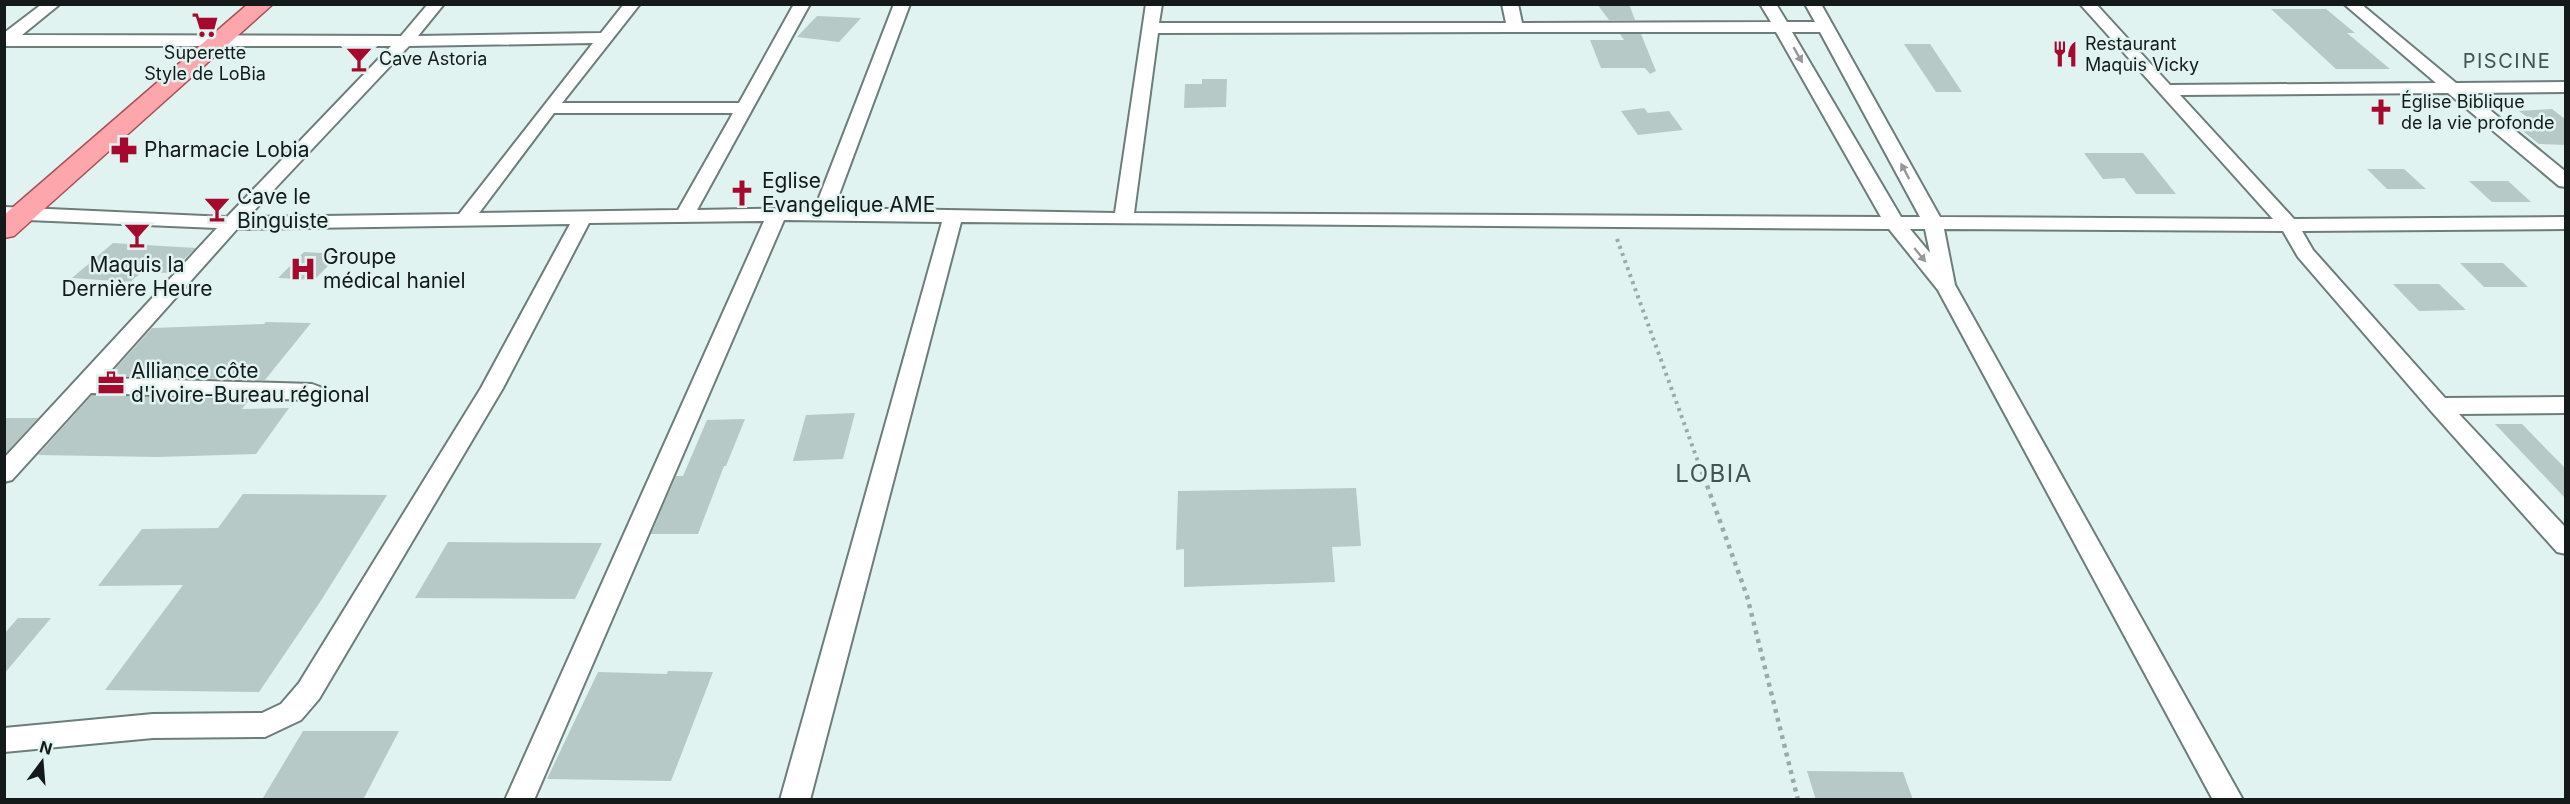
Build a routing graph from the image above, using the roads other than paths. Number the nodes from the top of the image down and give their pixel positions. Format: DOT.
graph roads {
  1 [pos="53,4"];
  2 [pos="262,4"];
  3 [pos="437,4"];
  4 [pos="633,4"];
  5 [pos="802,4"];
  6 [pos="902,4"];
  7 [pos="1154,4"];
  8 [pos="1509,4"];
  9 [pos="1768,4"];
  10 [pos="1813,4"];
  11 [pos="2087,4"];
  12 [pos="2351,4"];
  13 [pos="1827,27"];
  14 [pos="1150,28"];
  15 [pos="1784,28"];
  16 [pos="1516,29"];
  17 [pos="606,38"];
  18 [pos="5,41"];
  19 [pos="405,41"];
  20 [pos="219,42"];
  21 [pos="2452,87"];
  22 [pos="2565,87"];
  23 [pos="2166,90"];
  24 [pos="549,108"];
  25 [pos="743,108"];
  26 [pos="2565,182"];
  27 [pos="777,214"];
  28 [pos="822,214"];
  29 [pos="685,215"];
  30 [pos="953,216"];
  31 [pos="11,219"];
  32 [pos="582,219"];
  33 [pos="1124,219"];
  34 [pos="464,220"];
  35 [pos="1894,222"];
  36 [pos="232,223"];
  37 [pos="1933,223"];
  38 [pos="2565,223"];
  39 [pos="2289,225"];
  40 [pos="1947,288"];
  41 [pos="84,385"];
  42 [pos="312,392"];
  43 [pos="2565,405"];
  44 [pos="2439,406"];
  45 [pos="4,474"];
  46 [pos="2565,545"];
  47 [pos="4,740"];
  48 [pos="519,800"];
  49 [pos="795,800"];
  50 [pos="2229,800"];
  1 -- 18 [label="street"];
  2 -- 20 [label="main road"];
  3 -- 19 [label="street"];
  4 -- 17 [label="street"];
  5 -- 25 [label="street"];
  6 -- 28 [label="street"];
  7 -- 14 [label="street"];
  8 -- 16 [label="street"];
  9 -- 15 [label="street"];
  10 -- 13 [label="street"];
  11 -- 23 [label="street"];
  12 -- 21 [label="street"];
  13 -- 15 [label="street"];
  37 -- 13 [label="street, one-way"];
  14 -- 16 [label="street"];
  14 -- 33 [label="street"];
  15 -- 16 [label="street"];
  15 -- 35 [label="street, one-way"];
  17 -- 19 [label="street"];
  17 -- 24 [label="street"];
  18 -- 20 [label="street"];
  19 -- 20 [label="street"];
  19 -- 36 [label="street"];
  20 -- 31 [label="main road"];
  21 -- 22 [label="street"];
  21 -- 23 [label="street"];
  21 -- 26 [label="street"];
  23 -- 39 [label="street"];
  24 -- 25 [label="street"];
  24 -- 34 [label="street"];
  25 -- 29 [label="street"];
  27 -- 28 [label="street"];
  27 -- 29 [label="street"];
  27 -- 48 [label="street"];
  28 -- 30 [label="street"];
  29 -- 32 [label="street"];
  30 -- 33 [label="street"];
  30 -- 49 [label="street"];
  31 -- 36 [label="street"];
  32 -- 34 [label="street"];
  32 -- 47 [label="street"];
  33 -- 35 [label="street"];
  34 -- 36 [label="street"];
  35 -- 37 [label="street"];
  35 -- 40 [label="street, one-way"];
  36 -- 41 [label="street"];
  37 -- 39 [label="street"];
  37 -- 40 [label="street"];
  38 -- 39 [label="street"];
  39 -- 44 [label="street"];
  40 -- 50 [label="street"];
  41 -- 42 [label="street"];
  41 -- 45 [label="street"];
  43 -- 44 [label="street"];
  44 -- 46 [label="street"];
}
